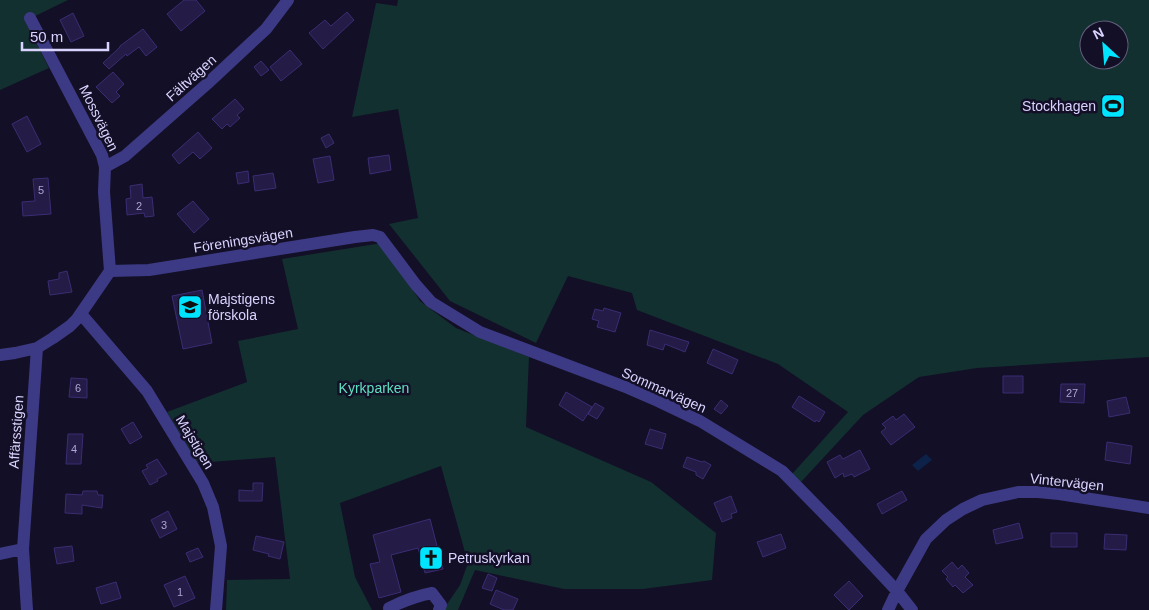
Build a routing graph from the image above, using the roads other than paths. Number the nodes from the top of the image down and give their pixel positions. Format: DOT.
graph roads {
  1 [pos="288,0"];
  2 [pos="30,18"];
  3 [pos="105,167"];
  4 [pos="380,237"];
  5 [pos="110,271"];
  6 [pos="81,314"];
  7 [pos="36,348"];
  8 [pos="0,355"];
  9 [pos="1149,508"];
  10 [pos="24,548"];
  11 [pos="0,554"];
  12 [pos="897,591"];
  13 [pos="27,610"];
  14 [pos="216,610"];
  15 [pos="391,610"];
  16 [pos="439,610"];
  17 [pos="888,610"];
  18 [pos="912,610"];
  1 -- 3 [label="street, Fältvägen"];
  2 -- 3 [label="street, Mossvägen"];
  3 -- 5 [label="street, Mossvägen"];
  4 -- 5 [label="street, Föreningsvägen"];
  4 -- 12 [label="street, Sommarvägen"];
  5 -- 6 [label="street"];
  6 -- 7 [label="street"];
  6 -- 14 [label="street, Majstigen"];
  7 -- 8 [label="street"];
  7 -- 10 [label="street, Affärsstigen"];
  9 -- 12 [label="street, Vintervägen"];
  10 -- 11 [label="street"];
  10 -- 13 [label="street, Affärsstigen"];
  12 -- 17 [label="street, Vintervägen"];
  12 -- 18 [label="street, Sommarvägen"];
  15 -- 16 [label="street"];
}
